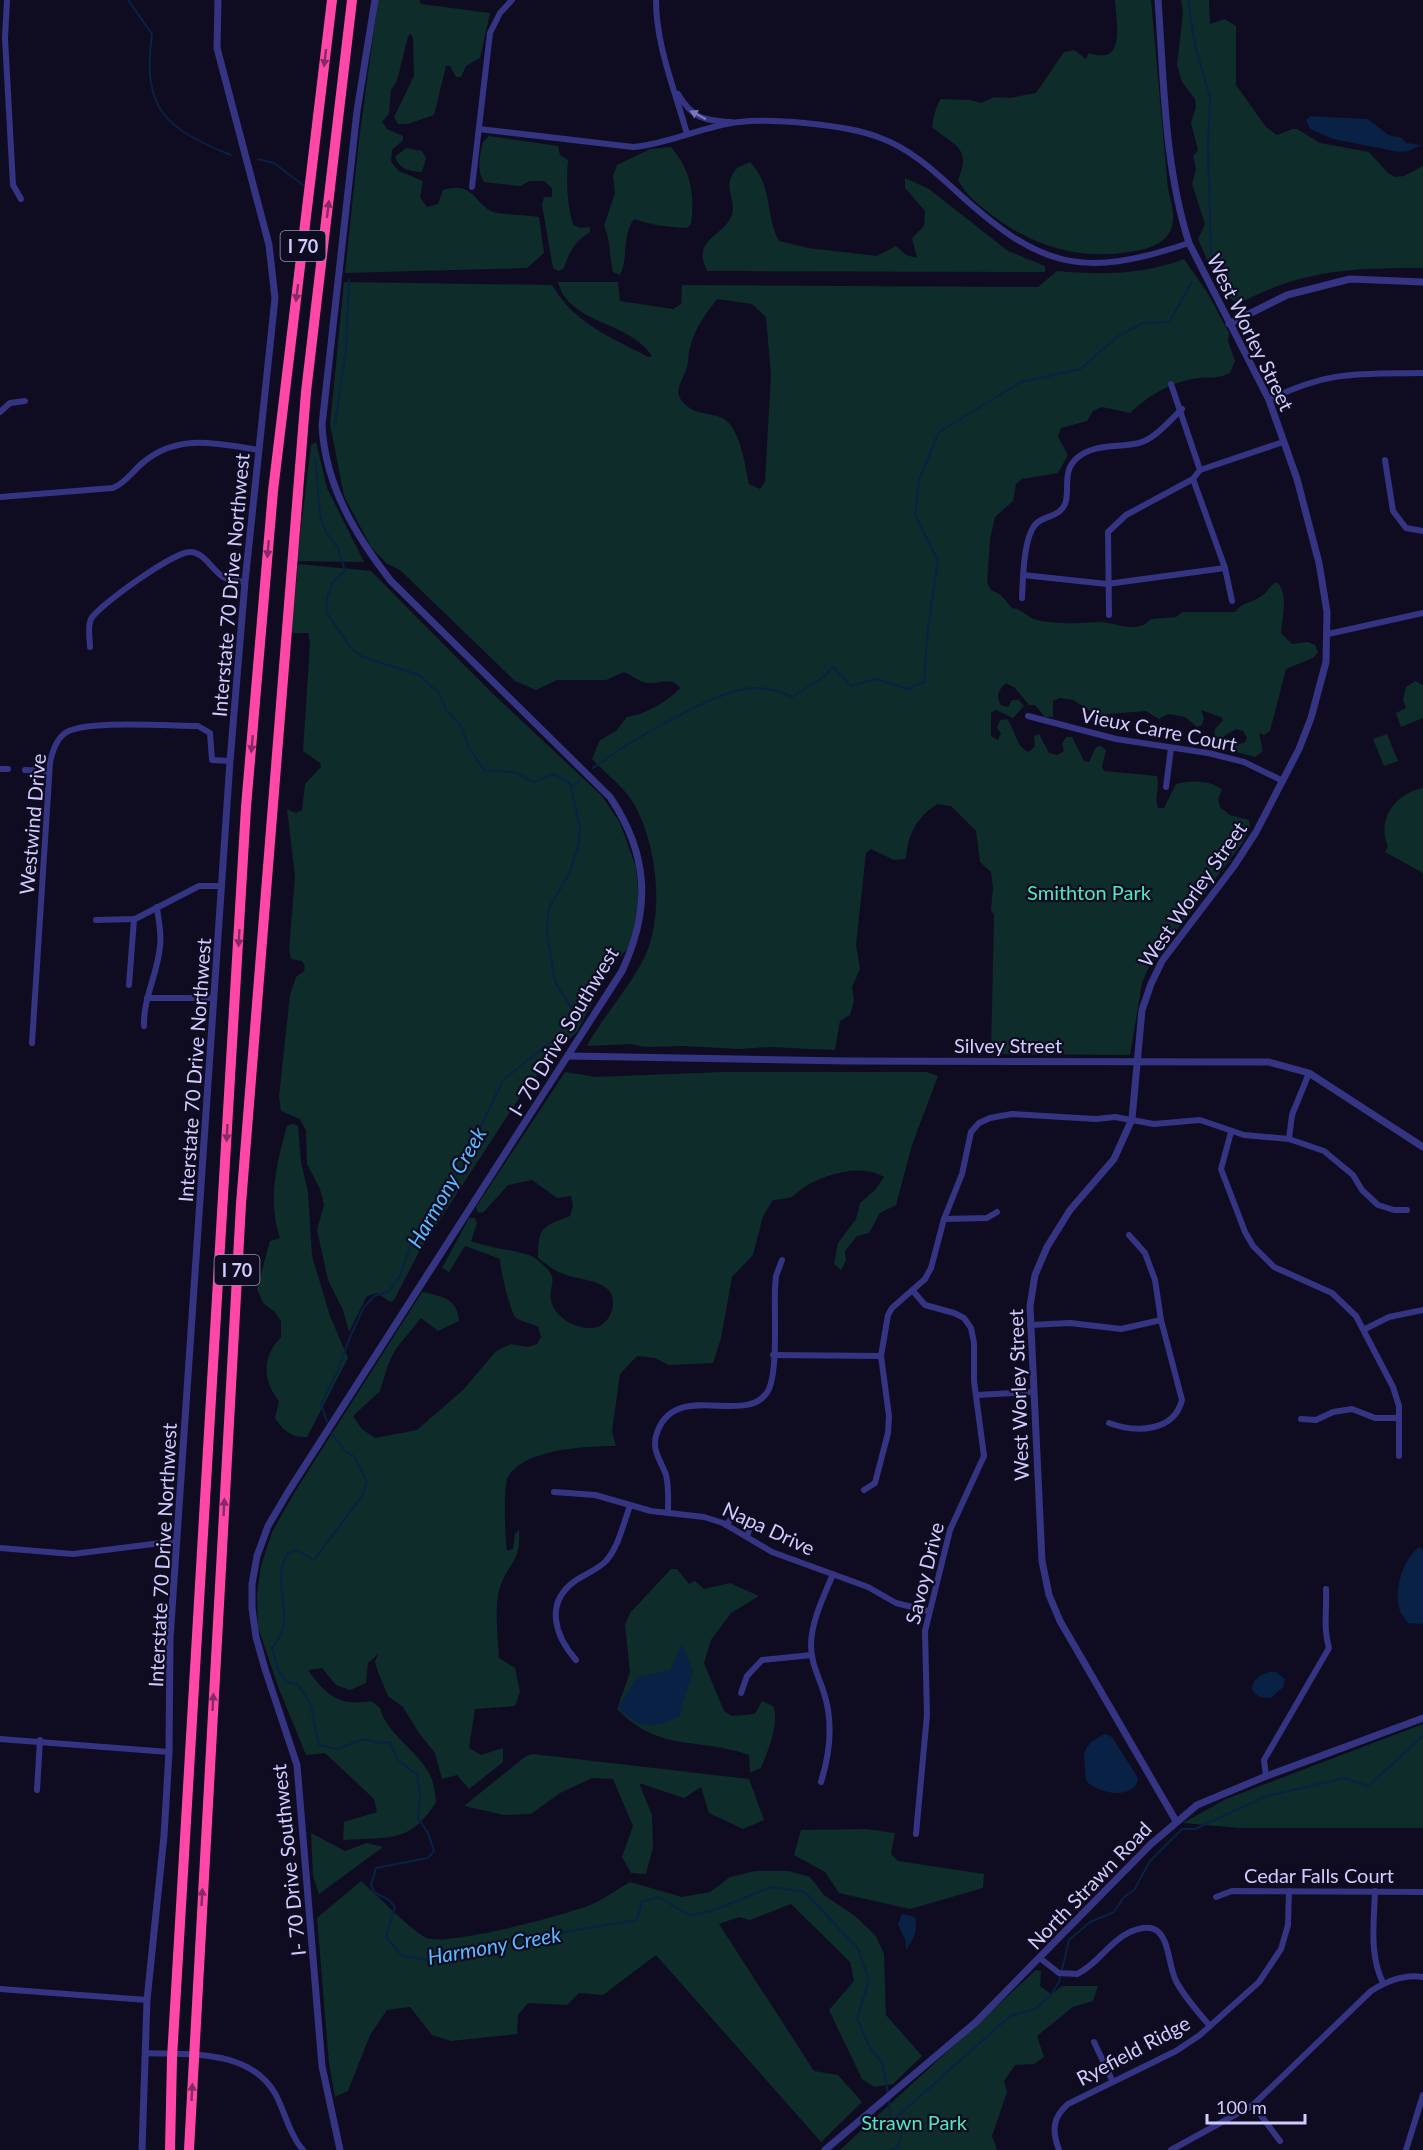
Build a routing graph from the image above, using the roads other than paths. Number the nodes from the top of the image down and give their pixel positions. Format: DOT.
graph roads {
  1 [pos="7,0"];
  2 [pos="218,0"];
  3 [pos="332,0"];
  4 [pos="352,0"];
  5 [pos="375,0"];
  6 [pos="512,0"];
  7 [pos="656,0"];
  8 [pos="1158,0"];
  9 [pos="673,85"];
  10 [pos="738,122"];
  11 [pos="479,129"];
  12 [pos="687,134"];
  13 [pos="472,187"];
  14 [pos="21,199"];
  15 [pos="1189,243"];
  16 [pos="1423,282"];
  17 [pos="1229,324"];
  18 [pos="1423,373"];
  19 [pos="1171,384"];
  20 [pos="1269,400"];
  21 [pos="25,401"];
  22 [pos="1182,409"];
  23 [pos="0,412"];
  24 [pos="1283,442"];
  25 [pos="259,450"];
  26 [pos="1385,460"];
  27 [pos="1200,470"];
  28 [pos="1193,479"];
  29 [pos="0,497"];
  30 [pos="1423,531"];
  31 [pos="1225,568"];
  32 [pos="1023,575"];
  33 [pos="245,582"];
  34 [pos="1107,584"];
  35 [pos="1022,598"];
  36 [pos="1232,601"];
  37 [pos="1423,613"];
  38 [pos="1109,615"];
  39 [pos="1328,634"];
  40 [pos="90,647"];
  41 [pos="1028,716"];
  42 [pos="1171,748"];
  43 [pos="230,761"];
  44 [pos="0,769"];
  45 [pos="8,769"];
  46 [pos="25,770"];
  47 [pos="49,771"];
  48 [pos="1283,781"];
  49 [pos="1166,787"];
  50 [pos="222,886"];
  51 [pos="157,907"];
  52 [pos="134,919"];
  53 [pos="96,920"];
  54 [pos="129,985"];
  55 [pos="147,998"];
  56 [pos="214,998"];
  57 [pos="144,1026"];
  58 [pos="32,1043"];
  59 [pos="569,1056"];
  60 [pos="1138,1062"];
  61 [pos="1309,1072"];
  62 [pos="1132,1119"];
  63 [pos="1232,1132"];
  64 [pos="1289,1139"];
  65 [pos="1423,1147"];
  66 [pos="1407,1210"];
  67 [pos="998,1212"];
  68 [pos="944,1219"];
  69 [pos="1129,1235"];
  70 [pos="782,1260"];
  71 [pos="913,1291"];
  72 [pos="1423,1310"];
  73 [pos="1161,1320"];
  74 [pos="1030,1325"];
  75 [pos="1365,1329"];
  76 [pos="773,1355"];
  77 [pos="881,1356"];
  78 [pos="1033,1392"];
  79 [pos="977,1395"];
  80 [pos="1399,1418"];
  81 [pos="1300,1419"];
  82 [pos="1109,1423"];
  83 [pos="1399,1456"];
  84 [pos="864,1490"];
  85 [pos="554,1492"];
  86 [pos="630,1506"];
  87 [pos="668,1512"];
  88 [pos="726,1525"];
  89 [pos="747,1537"];
  90 [pos="177,1541"];
  91 [pos="0,1548"];
  92 [pos="832,1574"];
  93 [pos="1326,1589"];
  94 [pos="928,1611"];
  95 [pos="812,1655"];
  96 [pos="576,1660"];
  97 [pos="741,1693"];
  98 [pos="1423,1718"];
  99 [pos="0,1739"];
  100 [pos="40,1740"];
  101 [pos="169,1752"];
  102 [pos="1266,1776"];
  103 [pos="820,1782"];
  104 [pos="38,1790"];
  105 [pos="1176,1821"];
  106 [pos="916,1834"];
  107 [pos="1289,1891"];
  108 [pos="1375,1891"];
  109 [pos="1423,1892"];
  110 [pos="1216,1897"];
  111 [pos="1041,1959"];
  112 [pos="1423,1977"];
  113 [pos="1383,1983"];
  114 [pos="0,1989"];
  115 [pos="147,2000"];
  116 [pos="1210,2026"];
  117 [pos="1094,2042"];
  118 [pos="145,2053"];
  119 [pos="1113,2082"];
  120 [pos="1423,2095"];
  121 [pos="1253,2105"];
  122 [pos="1280,2141"];
  123 [pos="1182,2147"];
  124 [pos="142,2150"];
  125 [pos="170,2150"];
  126 [pos="189,2150"];
  127 [pos="303,2150"];
  128 [pos="340,2150"];
  129 [pos="825,2150"];
  130 [pos="1059,2150"];
  131 [pos="1171,2150"];
  132 [pos="1406,2150"];
  1 -- 14 [label="street"];
  2 -- 25 [label="street, Interstate 70 Drive Northwest"];
  3 -- 125 [label="highway, I 70, one-way"];
  126 -- 4 [label="highway, I 70, one-way"];
  5 -- 59 [label="street, I- 70 Drive Southwest"];
  6 -- 11 [label="street"];
  7 -- 9 [label="street"];
  8 -- 15 [label="street, West Worley Street"];
  10 -- 9 [label="street, one-way"];
  9 -- 12 [label="street"];
  10 -- 12 [label="street"];
  10 -- 15 [label="street"];
  11 -- 12 [label="street"];
  11 -- 13 [label="street"];
  15 -- 17 [label="street, West Worley Street"];
  16 -- 17 [label="street"];
  17 -- 20 [label="street, West Worley Street"];
  18 -- 20 [label="street"];
  19 -- 22 [label="street"];
  20 -- 24 [label="street, West Worley Street"];
  21 -- 23 [label="street"];
  22 -- 27 [label="street"];
  22 -- 32 [label="street"];
  24 -- 27 [label="street"];
  24 -- 39 [label="street, West Worley Street"];
  25 -- 29 [label="street"];
  25 -- 33 [label="street, Interstate 70 Drive Northwest"];
  26 -- 30 [label="street"];
  27 -- 28 [label="street"];
  28 -- 31 [label="street"];
  28 -- 34 [label="street"];
  31 -- 34 [label="street"];
  31 -- 36 [label="street"];
  32 -- 34 [label="street"];
  32 -- 35 [label="street"];
  33 -- 40 [label="street"];
  33 -- 43 [label="street, Interstate 70 Drive Northwest"];
  34 -- 38 [label="street"];
  37 -- 39 [label="street"];
  39 -- 48 [label="street, West Worley Street"];
  41 -- 42 [label="street, Vieux Carre Court"];
  42 -- 48 [label="street, Vieux Carre Court"];
  42 -- 49 [label="street"];
  43 -- 47 [label="street, Westwind Drive"];
  43 -- 50 [label="street, Interstate 70 Drive Northwest"];
  44 -- 45 [label="street"];
  46 -- 47 [label="street"];
  47 -- 58 [label="street, Westwind Drive"];
  48 -- 60 [label="street, West Worley Street"];
  50 -- 51 [label="street"];
  50 -- 56 [label="street, Interstate 70 Drive Northwest"];
  51 -- 52 [label="street"];
  51 -- 55 [label="street"];
  52 -- 53 [label="street"];
  52 -- 54 [label="street"];
  55 -- 56 [label="street"];
  55 -- 57 [label="street"];
  56 -- 90 [label="street, Interstate 70 Drive Northwest"];
  59 -- 60 [label="street, Silvey Street"];
  59 -- 128 [label="street, I- 70 Drive Southwest"];
  60 -- 61 [label="street, Silvey Street"];
  60 -- 62 [label="street, West Worley Street"];
  61 -- 64 [label="street"];
  61 -- 65 [label="street, Silvey Street"];
  62 -- 63 [label="street"];
  62 -- 68 [label="street"];
  62 -- 74 [label="street, West Worley Street"];
  63 -- 64 [label="street"];
  63 -- 75 [label="street"];
  64 -- 66 [label="street"];
  67 -- 68 [label="street"];
  68 -- 71 [label="street"];
  69 -- 73 [label="street"];
  70 -- 76 [label="street"];
  71 -- 77 [label="street"];
  71 -- 79 [label="street, Savoy Drive"];
  72 -- 75 [label="street"];
  73 -- 74 [label="street"];
  73 -- 82 [label="street"];
  74 -- 78 [label="street, West Worley Street"];
  75 -- 80 [label="street"];
  76 -- 77 [label="street"];
  76 -- 87 [label="street"];
  77 -- 84 [label="street"];
  78 -- 79 [label="street"];
  78 -- 105 [label="street, West Worley Street"];
  79 -- 94 [label="street, Savoy Drive"];
  80 -- 81 [label="street"];
  80 -- 83 [label="street"];
  85 -- 86 [label="street, Napa Drive"];
  86 -- 87 [label="street, Napa Drive"];
  86 -- 96 [label="street"];
  87 -- 88 [label="street, Napa Drive"];
  88 -- 89 [label="street, Napa Drive"];
  88 -- 89 [label="street"];
  89 -- 92 [label="street, Napa Drive"];
  90 -- 91 [label="street"];
  90 -- 101 [label="street, Interstate 70 Drive Northwest"];
  92 -- 94 [label="street, Napa Drive"];
  92 -- 95 [label="street"];
  93 -- 102 [label="street"];
  94 -- 106 [label="street, Savoy Drive"];
  95 -- 97 [label="street"];
  95 -- 103 [label="street"];
  98 -- 102 [label="street, North Strawn Road"];
  99 -- 100 [label="street"];
  100 -- 101 [label="street"];
  100 -- 104 [label="street"];
  101 -- 115 [label="street, Interstate 70 Drive Northwest"];
  102 -- 105 [label="street, North Strawn Road"];
  105 -- 111 [label="street, North Strawn Road"];
  107 -- 108 [label="street, Cedar Falls Court"];
  107 -- 110 [label="street, Cedar Falls Court"];
  107 -- 116 [label="street, Ryefield Ridge"];
  108 -- 109 [label="street, Cedar Falls Court"];
  108 -- 113 [label="street"];
  111 -- 116 [label="street"];
  111 -- 129 [label="street, North Strawn Road"];
  112 -- 113 [label="street"];
  113 -- 121 [label="street"];
  114 -- 115 [label="street"];
  115 -- 118 [label="street, Interstate 70 Drive Northwest"];
  116 -- 119 [label="street, Ryefield Ridge"];
  117 -- 119 [label="street"];
  118 -- 124 [label="street, Interstate 70 Drive Northwest"];
  118 -- 127 [label="street"];
  119 -- 130 [label="street, Ryefield Ridge"];
  120 -- 132 [label="street"];
  121 -- 122 [label="street"];
  121 -- 123 [label="street"];
  123 -- 131 [label="street"];
}
